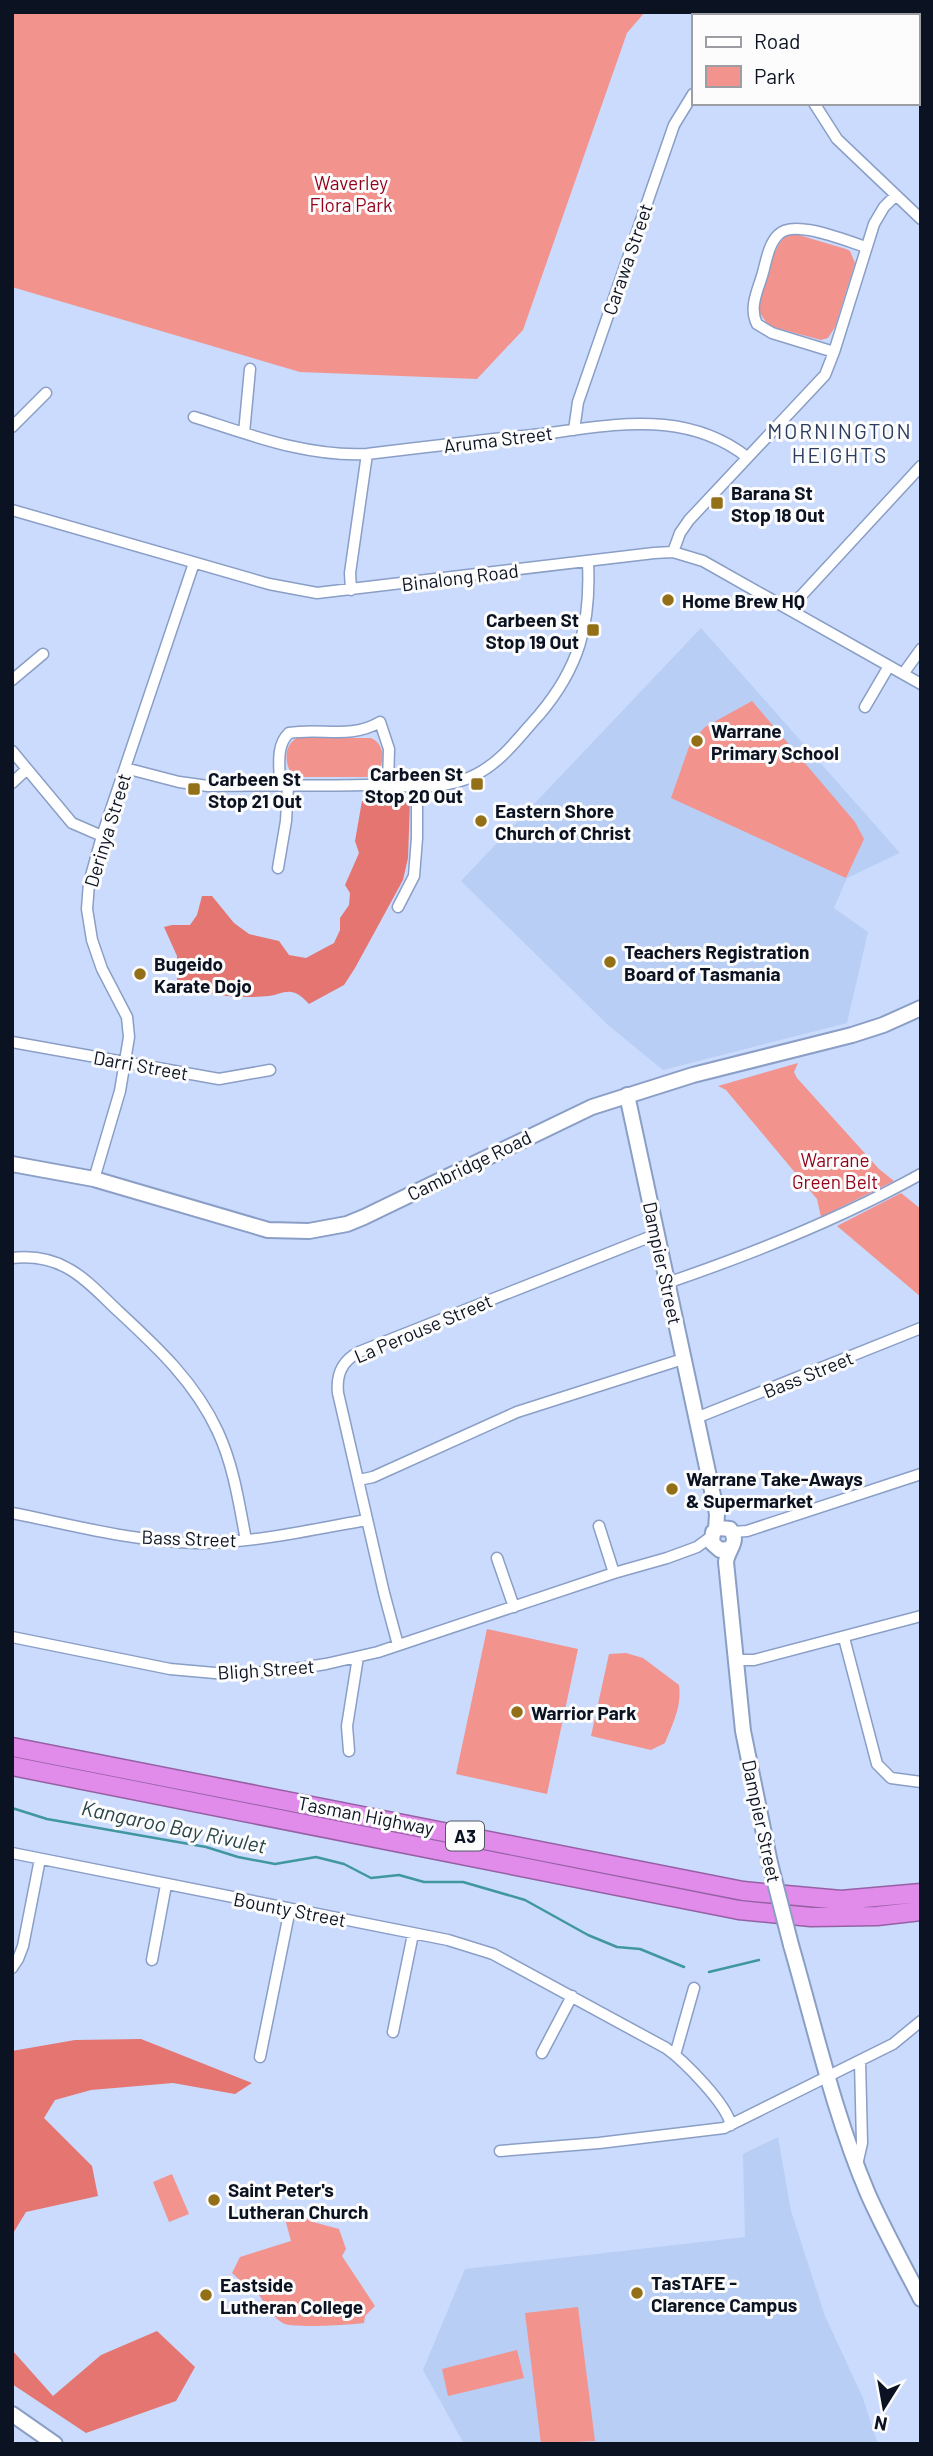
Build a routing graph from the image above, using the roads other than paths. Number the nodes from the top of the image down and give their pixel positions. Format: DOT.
graph roads {
  1 [pos="692,96"];
  2 [pos="815,105"];
  3 [pos="895,196"];
  4 [pos="921,219"];
  5 [pos="866,247"];
  6 [pos="834,352"];
  7 [pos="250,369"];
  8 [pos="46,393"];
  9 [pos="194,417"];
  10 [pos="12,427"];
  11 [pos="574,430"];
  12 [pos="244,433"];
  13 [pos="366,454"];
  14 [pos="747,457"];
  15 [pos="921,466"];
  16 [pos="12,510"];
  17 [pos="673,552"];
  18 [pos="194,562"];
  19 [pos="588,562"];
  20 [pos="351,590"];
  21 [pos="789,609"];
  22 [pos="921,649"];
  23 [pos="43,654"];
  24 [pos="889,666"];
  25 [pos="903,674"];
  26 [pos="12,680"];
  27 [pos="921,684"];
  28 [pos="865,707"];
  29 [pos="12,751"];
  30 [pos="125,768"];
  31 [pos="27,769"];
  32 [pos="12,783"];
  33 [pos="388,785"];
  34 [pos="284,786"];
  35 [pos="417,786"];
  36 [pos="102,836"];
  37 [pos="278,868"];
  38 [pos="413,904"];
  39 [pos="921,1007"];
  40 [pos="12,1042"];
  41 [pos="127,1063"];
  42 [pos="271,1070"];
  43 [pos="627,1095"];
  44 [pos="12,1164"];
  45 [pos="921,1174"];
  46 [pos="94,1179"];
  47 [pos="657,1234"];
  48 [pos="12,1258"];
  49 [pos="667,1283"];
  50 [pos="921,1328"];
  51 [pos="683,1359"];
  52 [pos="696,1418"];
  53 [pos="921,1475"];
  54 [pos="359,1480"];
  55 [pos="12,1513"];
  56 [pos="366,1520"];
  57 [pos="599,1525"];
  58 [pos="246,1540"];
  59 [pos="726,1540"];
  60 [pos="497,1558"];
  61 [pos="614,1573"];
  62 [pos="514,1607"];
  63 [pos="921,1616"];
  64 [pos="12,1637"];
  65 [pos="844,1638"];
  66 [pos="398,1645"];
  67 [pos="358,1657"];
  68 [pos="734,1660"];
  69 [pos="12,1747"];
  70 [pos="349,1751"];
  71 [pos="12,1766"];
  72 [pos="921,1782"];
  73 [pos="12,1853"];
  74 [pos="40,1858"];
  75 [pos="166,1885"];
  76 [pos="921,1893"];
  77 [pos="290,1909"];
  78 [pos="921,1911"];
  79 [pos="413,1934"];
  80 [pos="152,1960"];
  81 [pos="12,1968"];
  82 [pos="694,1988"];
  83 [pos="572,1996"];
  84 [pos="921,2021"];
  85 [pos="393,2032"];
  86 [pos="542,2053"];
  87 [pos="675,2055"];
  88 [pos="260,2057"];
  89 [pos="860,2061"];
  90 [pos="828,2075"];
  91 [pos="731,2125"];
  92 [pos="500,2151"];
  93 [pos="857,2165"];
  94 [pos="921,2299"];
  95 [pos="12,2414"];
  96 [pos="55,2444"];
  1 -- 11 [label="street, Carawa Street"];
  2 -- 3 [label="street"];
  3 -- 4 [label="street"];
  3 -- 5 [label="street"];
  5 -- 6 [label="street"];
  5 -- 6 [label="street"];
  6 -- 14 [label="street"];
  7 -- 12 [label="street"];
  8 -- 10 [label="street"];
  9 -- 12 [label="street, Aruma Street"];
  11 -- 13 [label="street, Aruma Street"];
  11 -- 14 [label="street, Aruma Street"];
  12 -- 13 [label="street, Aruma Street"];
  13 -- 20 [label="street"];
  14 -- 17 [label="street"];
  15 -- 21 [label="street"];
  16 -- 18 [label="street, Binalong Road"];
  17 -- 19 [label="street, Binalong Road"];
  17 -- 21 [label="street, Binalong Road"];
  18 -- 20 [label="street, Binalong Road"];
  18 -- 30 [label="street, Derinya Street"];
  19 -- 20 [label="street, Binalong Road"];
  19 -- 35 [label="street"];
  21 -- 24 [label="street, Binalong Road"];
  22 -- 25 [label="street"];
  23 -- 26 [label="street"];
  24 -- 25 [label="street, Binalong Road"];
  24 -- 28 [label="street"];
  25 -- 27 [label="street, Binalong Road"];
  29 -- 31 [label="street"];
  30 -- 34 [label="street"];
  30 -- 36 [label="street, Derinya Street"];
  31 -- 32 [label="street"];
  31 -- 36 [label="street"];
  33 -- 34 [label="street"];
  33 -- 34 [label="street"];
  33 -- 35 [label="street"];
  34 -- 37 [label="street"];
  35 -- 38 [label="street"];
  36 -- 41 [label="street, Derinya Street"];
  39 -- 43 [label="street, Cambridge Road"];
  40 -- 41 [label="street, Darri Street"];
  41 -- 42 [label="street, Darri Street"];
  41 -- 46 [label="street, Derinya Street"];
  43 -- 46 [label="street, Cambridge Road"];
  43 -- 47 [label="street, Dampier Street"];
  44 -- 46 [label="street, Cambridge Road"];
  45 -- 49 [label="street"];
  47 -- 49 [label="street, Dampier Street"];
  47 -- 54 [label="street, La Perouse Street"];
  48 -- 58 [label="street"];
  49 -- 51 [label="street, Dampier Street"];
  50 -- 52 [label="street, Bass Street"];
  51 -- 52 [label="street, Dampier Street"];
  51 -- 54 [label="street"];
  52 -- 59 [label="street, Dampier Street"];
  53 -- 59 [label="street"];
  54 -- 56 [label="street, La Perouse Street"];
  55 -- 58 [label="street, Bass Street"];
  56 -- 58 [label="street, Bass Street"];
  56 -- 66 [label="street, La Perouse Street"];
  57 -- 61 [label="street"];
  59 -- 61 [label="street, Bligh Street"];
  59 -- 68 [label="street, Dampier Street"];
  60 -- 62 [label="street"];
  61 -- 62 [label="street, Bligh Street"];
  62 -- 66 [label="street, Bligh Street"];
  63 -- 65 [label="street"];
  64 -- 67 [label="street, Bligh Street"];
  65 -- 68 [label="street"];
  65 -- 72 [label="street"];
  66 -- 67 [label="street, Bligh Street"];
  67 -- 70 [label="street"];
  68 -- 90 [label="street, Dampier Street, bridge"];
  69 -- 76 [label="highway, Tasman Highway / A3"];
  71 -- 78 [label="highway, Tasman Highway / A3"];
  73 -- 74 [label="street, Bounty Street"];
  74 -- 75 [label="street, Bounty Street"];
  74 -- 81 [label="street"];
  75 -- 77 [label="street, Bounty Street"];
  75 -- 80 [label="street"];
  77 -- 79 [label="street, Bounty Street"];
  77 -- 88 [label="street"];
  79 -- 83 [label="street, Bounty Street"];
  79 -- 85 [label="street"];
  82 -- 87 [label="street"];
  83 -- 86 [label="street"];
  83 -- 87 [label="street, Bounty Street"];
  84 -- 89 [label="street"];
  87 -- 91 [label="street, Bounty Street"];
  89 -- 90 [label="street"];
  89 -- 93 [label="street"];
  90 -- 91 [label="street"];
  90 -- 93 [label="street, Dampier Street"];
  91 -- 92 [label="street"];
  93 -- 94 [label="street, Dampier Street"];
  95 -- 96 [label="street"];
}
